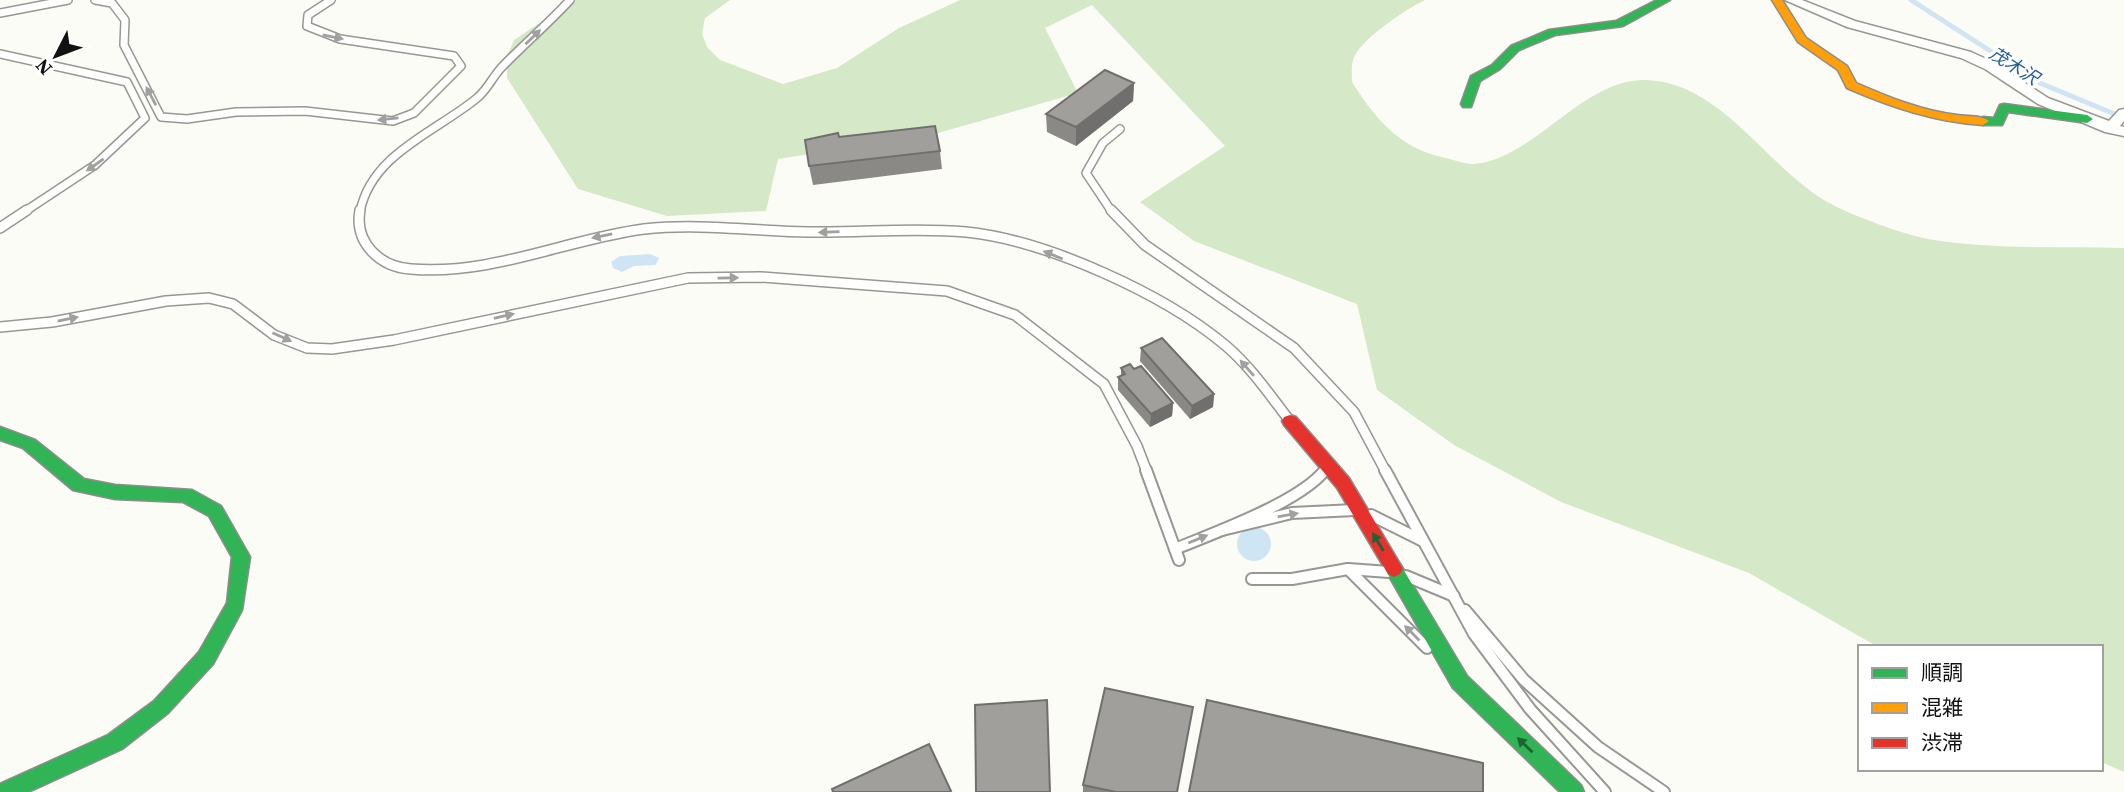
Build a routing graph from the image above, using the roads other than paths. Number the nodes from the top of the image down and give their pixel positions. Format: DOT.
graph roads {
  1 [pos="68,0"];
  2 [pos="95,0"];
  3 [pos="331,0"];
  4 [pos="570,0"];
  5 [pos="1665,0"];
  6 [pos="1777,0"];
  7 [pos="1791,0"];
  8 [pos="0,13"];
  9 [pos="0,54"];
  10 [pos="1467,104"];
  11 [pos="2124,113"];
  12 [pos="2087,119"];
  13 [pos="1120,129"];
  14 [pos="2117,130"];
  15 [pos="0,229"];
  16 [pos="0,327"];
  17 [pos="1290,421"];
  18 [pos="0,433"];
  19 [pos="1328,466"];
  20 [pos="1395,492"];
  21 [pos="1359,509"];
  22 [pos="1222,530"];
  23 [pos="1423,541"];
  24 [pos="1175,549"];
  25 [pos="1179,560"];
  26 [pos="1348,569"];
  27 [pos="1396,572"];
  28 [pos="1252,579"];
  29 [pos="1452,594"];
  30 [pos="1461,682"];
  31 [pos="5,792"];
  32 [pos="1574,792"];
  33 [pos="1605,792"];
  34 [pos="1664,792"];
  1 -- 8 [label="lane"];
  3 -- 2 [label="lane, one-way"];
  17 -- 4 [label="lane, one-way"];
  5 -- 10 [label="street"];
  6 -- 12 [label="street"];
  7 -- 12 [label="street"];
  9 -- 15 [label="lane, one-way"];
  11 -- 14 [label="street"];
  12 -- 14 [label="street"];
  13 -- 20 [label="lane"];
  16 -- 24 [label="lane, one-way"];
  17 -- 19 [label="street"];
  18 -- 31 [label="street"];
  19 -- 21 [label="street"];
  19 -- 22 [label="lane"];
  20 -- 23 [label="lane"];
  22 -- 21 [label="lane, one-way"];
  21 -- 23 [label="lane"];
  27 -- 21 [label="street, one-way"];
  24 -- 22 [label="lane, one-way"];
  23 -- 29 [label="lane"];
  24 -- 25 [label="lane"];
  26 -- 27 [label="lane"];
  26 -- 28 [label="lane"];
  30 -- 26 [label="lane, one-way"];
  27 -- 29 [label="lane"];
  27 -- 30 [label="street"];
  29 -- 33 [label="lane"];
  29 -- 34 [label="lane"];
  32 -- 30 [label="street, one-way"];
}
